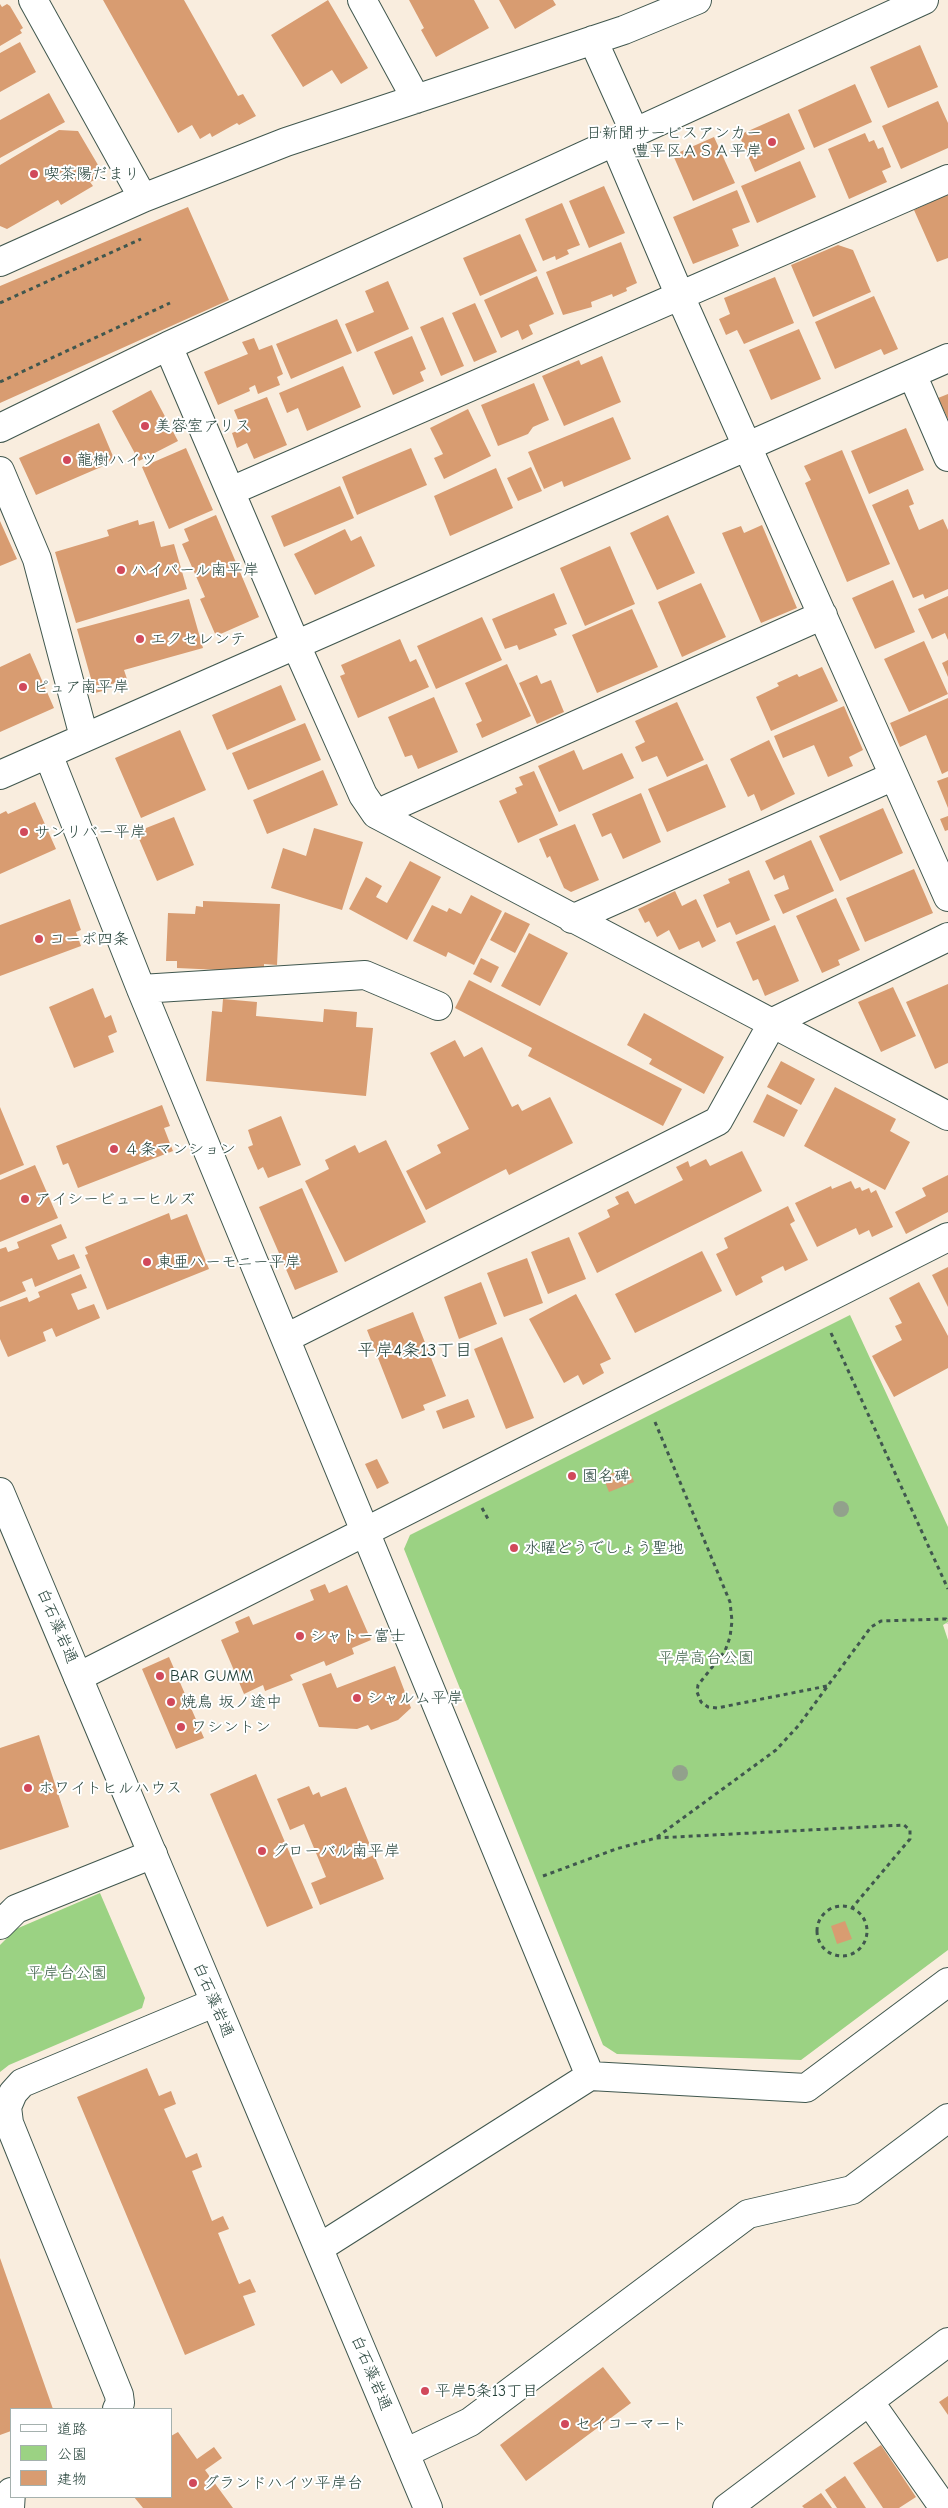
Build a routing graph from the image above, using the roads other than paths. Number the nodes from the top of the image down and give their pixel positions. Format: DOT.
graph roads {
  1 [pos="33,0"];
  2 [pos="362,0"];
  3 [pos="698,0"];
  4 [pos="924,0"];
  5 [pos="593,40"];
  6 [pos="416,99"];
  7 [pos="624,136"];
  8 [pos="948,179"];
  9 [pos="143,198"];
  10 [pos="0,262"];
  11 [pos="680,296"];
  12 [pos="168,346"];
  13 [pos="948,358"];
  14 [pos="912,374"];
  15 [pos="0,428"];
  16 [pos="746,446"];
  17 [pos="948,457"];
  18 [pos="0,471"];
  19 [pos="231,491"];
  20 [pos="823,615"];
  21 [pos="296,645"];
  22 [pos="84,737"];
  23 [pos="48,754"];
  24 [pos="0,775"];
  25 [pos="894,776"];
  26 [pos="376,814"];
  27 [pos="948,897"];
  28 [pos="572,919"];
  29 [pos="948,937"];
  30 [pos="141,989"];
  31 [pos="438,1006"];
  32 [pos="773,1022"];
  33 [pos="948,1116"];
  34 [pos="948,1237"];
  35 [pos="286,1338"];
  36 [pos="0,1492"];
  37 [pos="367,1532"];
  38 [pos="78,1677"];
  39 [pos="153,1854"];
  40 [pos="0,1925"];
  41 [pos="948,1982"];
  42 [pos="214,2003"];
  43 [pos="590,2076"];
  44 [pos="948,2118"];
  45 [pos="319,2248"];
  46 [pos="948,2342"];
  47 [pos="869,2401"];
  48 [pos="118,2408"];
  49 [pos="405,2453"];
  50 [pos="428,2508"];
  51 [pos="727,2508"];
  52 [pos="944,2508"];
  1 -- 9 [label="street"];
  2 -- 6 [label="street"];
  3 -- 5 [label="street"];
  4 -- 7 [label="street"];
  5 -- 6 [label="street"];
  5 -- 7 [label="street"];
  6 -- 9 [label="street"];
  7 -- 11 [label="street"];
  7 -- 12 [label="street"];
  8 -- 11 [label="street"];
  9 -- 10 [label="street"];
  11 -- 16 [label="street"];
  11 -- 19 [label="street"];
  12 -- 15 [label="street"];
  12 -- 19 [label="street"];
  13 -- 14 [label="street"];
  14 -- 16 [label="street"];
  14 -- 17 [label="street"];
  16 -- 20 [label="street"];
  16 -- 21 [label="street"];
  18 -- 22 [label="street"];
  19 -- 21 [label="street"];
  20 -- 25 [label="street"];
  20 -- 26 [label="street"];
  21 -- 22 [label="street"];
  21 -- 26 [label="street"];
  22 -- 23 [label="street"];
  23 -- 24 [label="street"];
  23 -- 30 [label="street"];
  25 -- 27 [label="street"];
  25 -- 28 [label="street"];
  26 -- 28 [label="street"];
  28 -- 32 [label="street"];
  29 -- 32 [label="street"];
  30 -- 31 [label="street"];
  30 -- 35 [label="street"];
  32 -- 33 [label="street"];
  32 -- 35 [label="street"];
  34 -- 37 [label="street"];
  35 -- 37 [label="street"];
  36 -- 38 [label="street, 白石藻岩通"];
  37 -- 38 [label="street"];
  37 -- 43 [label="street"];
  38 -- 39 [label="street, 白石藻岩通"];
  39 -- 40 [label="street"];
  39 -- 42 [label="street, 白石藻岩通"];
  41 -- 43 [label="street"];
  42 -- 45 [label="street, 白石藻岩通"];
  42 -- 48 [label="street"];
  43 -- 45 [label="street"];
  44 -- 49 [label="street"];
  45 -- 49 [label="street, 白石藻岩通"];
  46 -- 47 [label="street"];
  47 -- 51 [label="street"];
  47 -- 52 [label="street"];
  49 -- 50 [label="street, 白石藻岩通"];
}
